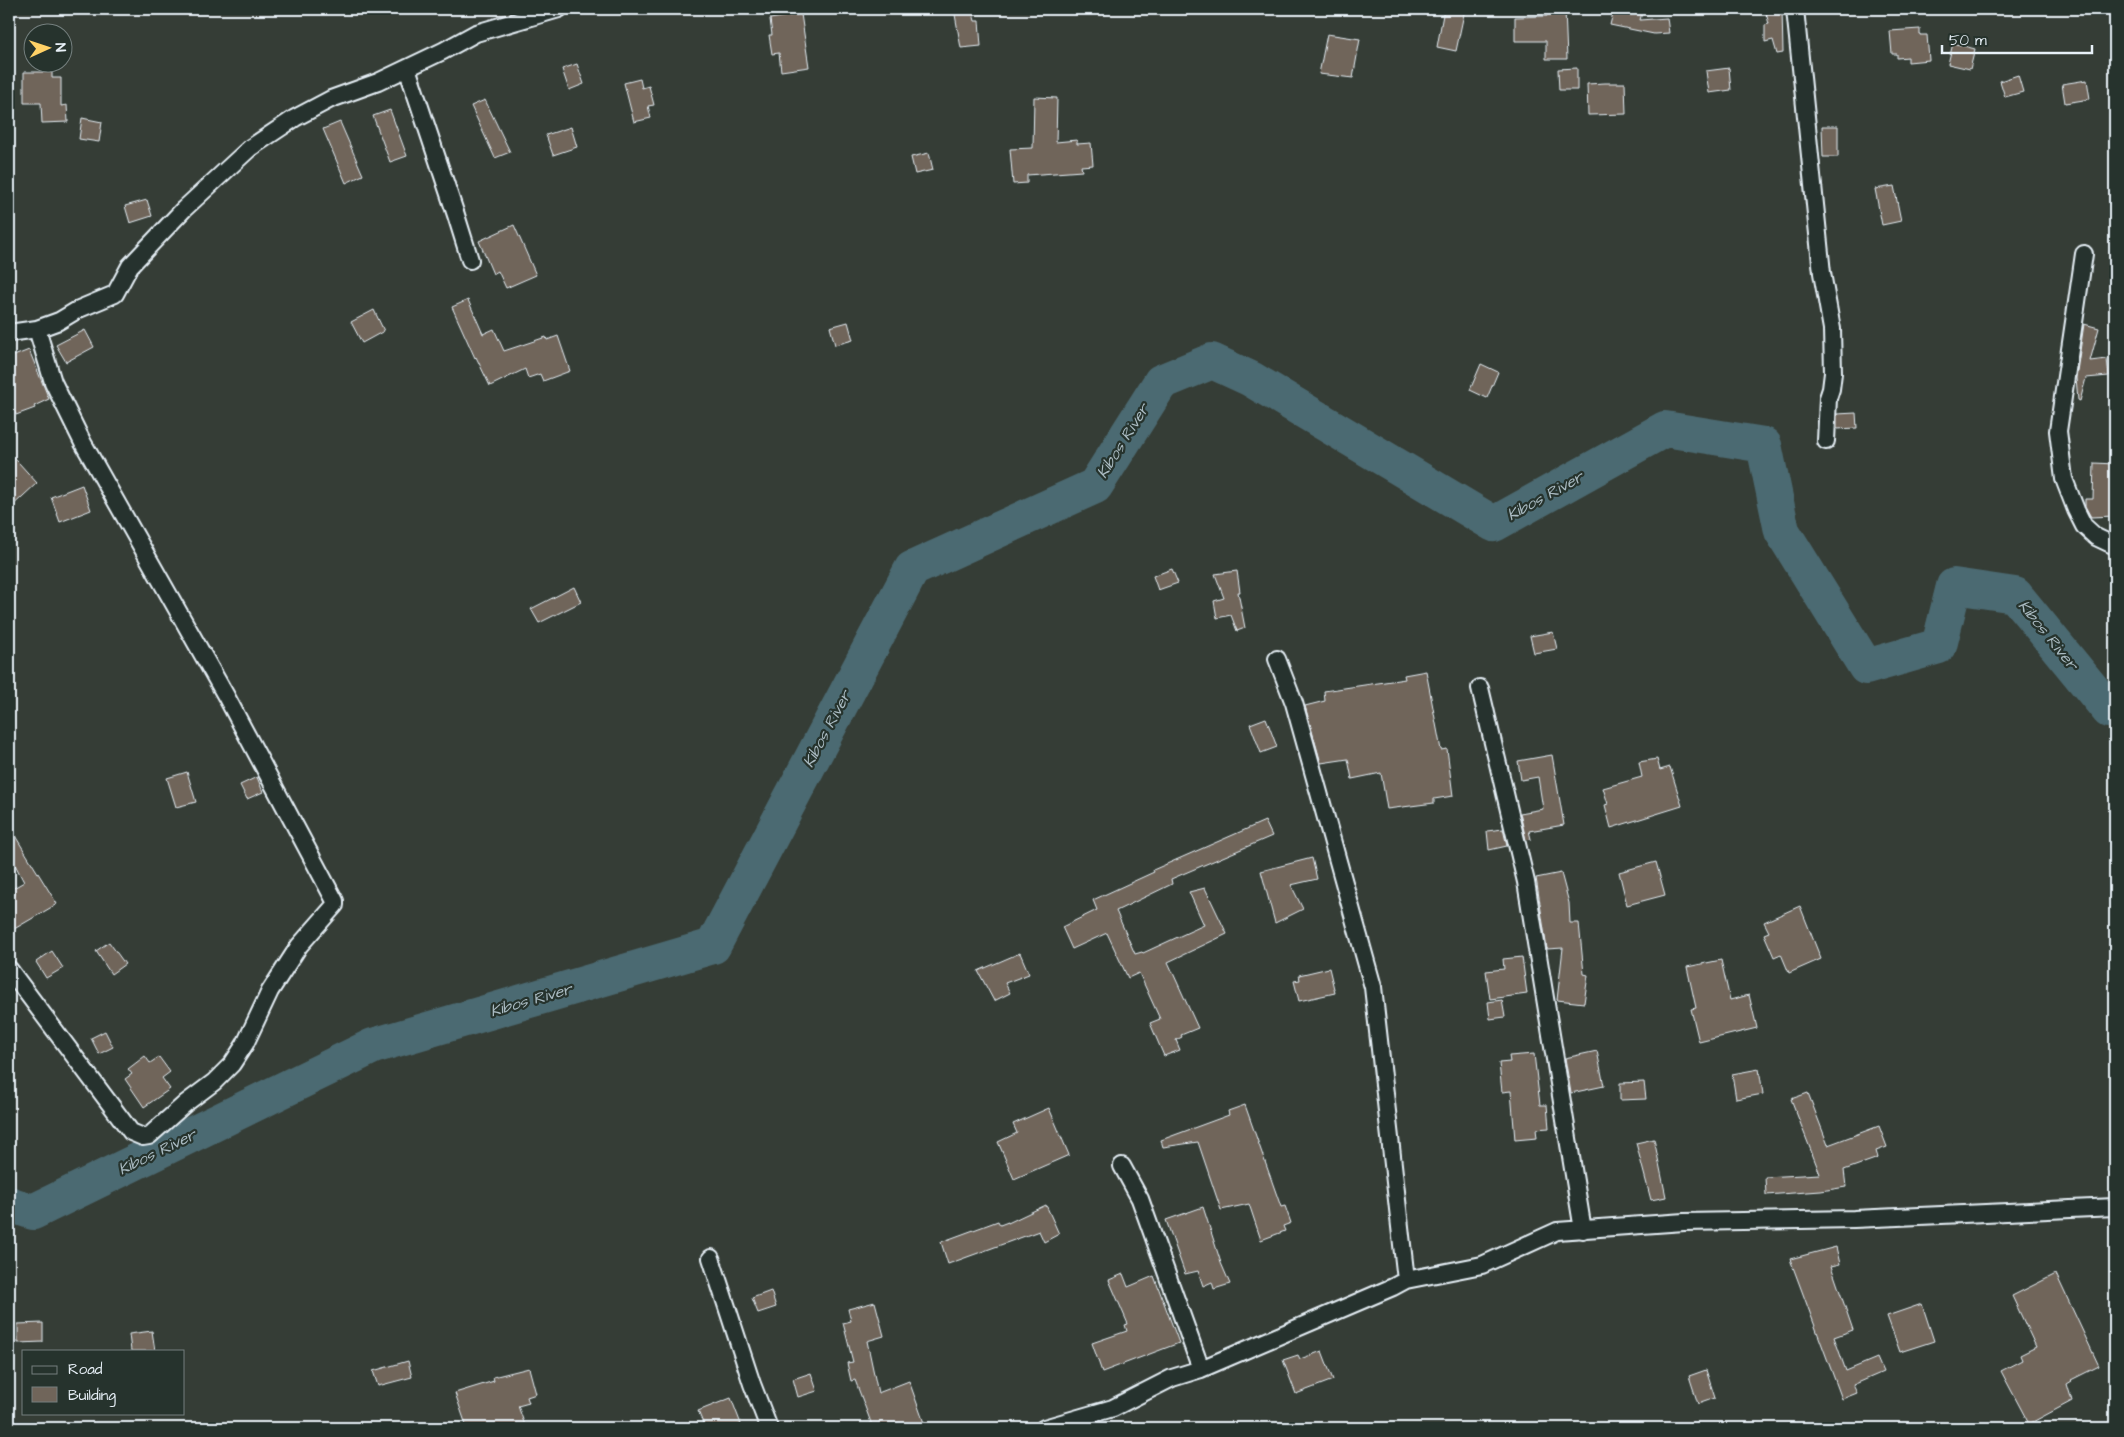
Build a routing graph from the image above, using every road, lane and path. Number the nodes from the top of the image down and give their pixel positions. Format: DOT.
graph roads {
  1 [pos="559,9"];
  2 [pos="1795,9"];
  3 [pos="407,68"];
  4 [pos="2084,254"];
  5 [pos="470,260"];
  6 [pos="37,329"];
  7 [pos="9,332"];
  8 [pos="1826,440"];
  9 [pos="2115,546"];
  10 [pos="1277,658"];
  11 [pos="1480,688"];
  12 [pos="9,970"];
  13 [pos="1122,1166"];
  14 [pos="2115,1207"];
  15 [pos="1583,1230"];
  16 [pos="711,1258"];
  17 [pos="1406,1280"];
  18 [pos="1201,1369"];
  19 [pos="769,1428"];
  20 [pos="1044,1428"];
  1 -- 3 [label="street"];
  2 -- 8 [label="street"];
  3 -- 5 [label="street"];
  3 -- 6 [label="street"];
  4 -- 9 [label="street"];
  6 -- 7 [label="street"];
  6 -- 12 [label="street"];
  10 -- 17 [label="street"];
  11 -- 15 [label="street"];
  13 -- 18 [label="street"];
  14 -- 15 [label="street"];
  15 -- 17 [label="street"];
  16 -- 19 [label="street"];
  17 -- 18 [label="street"];
  18 -- 20 [label="street"];
}
